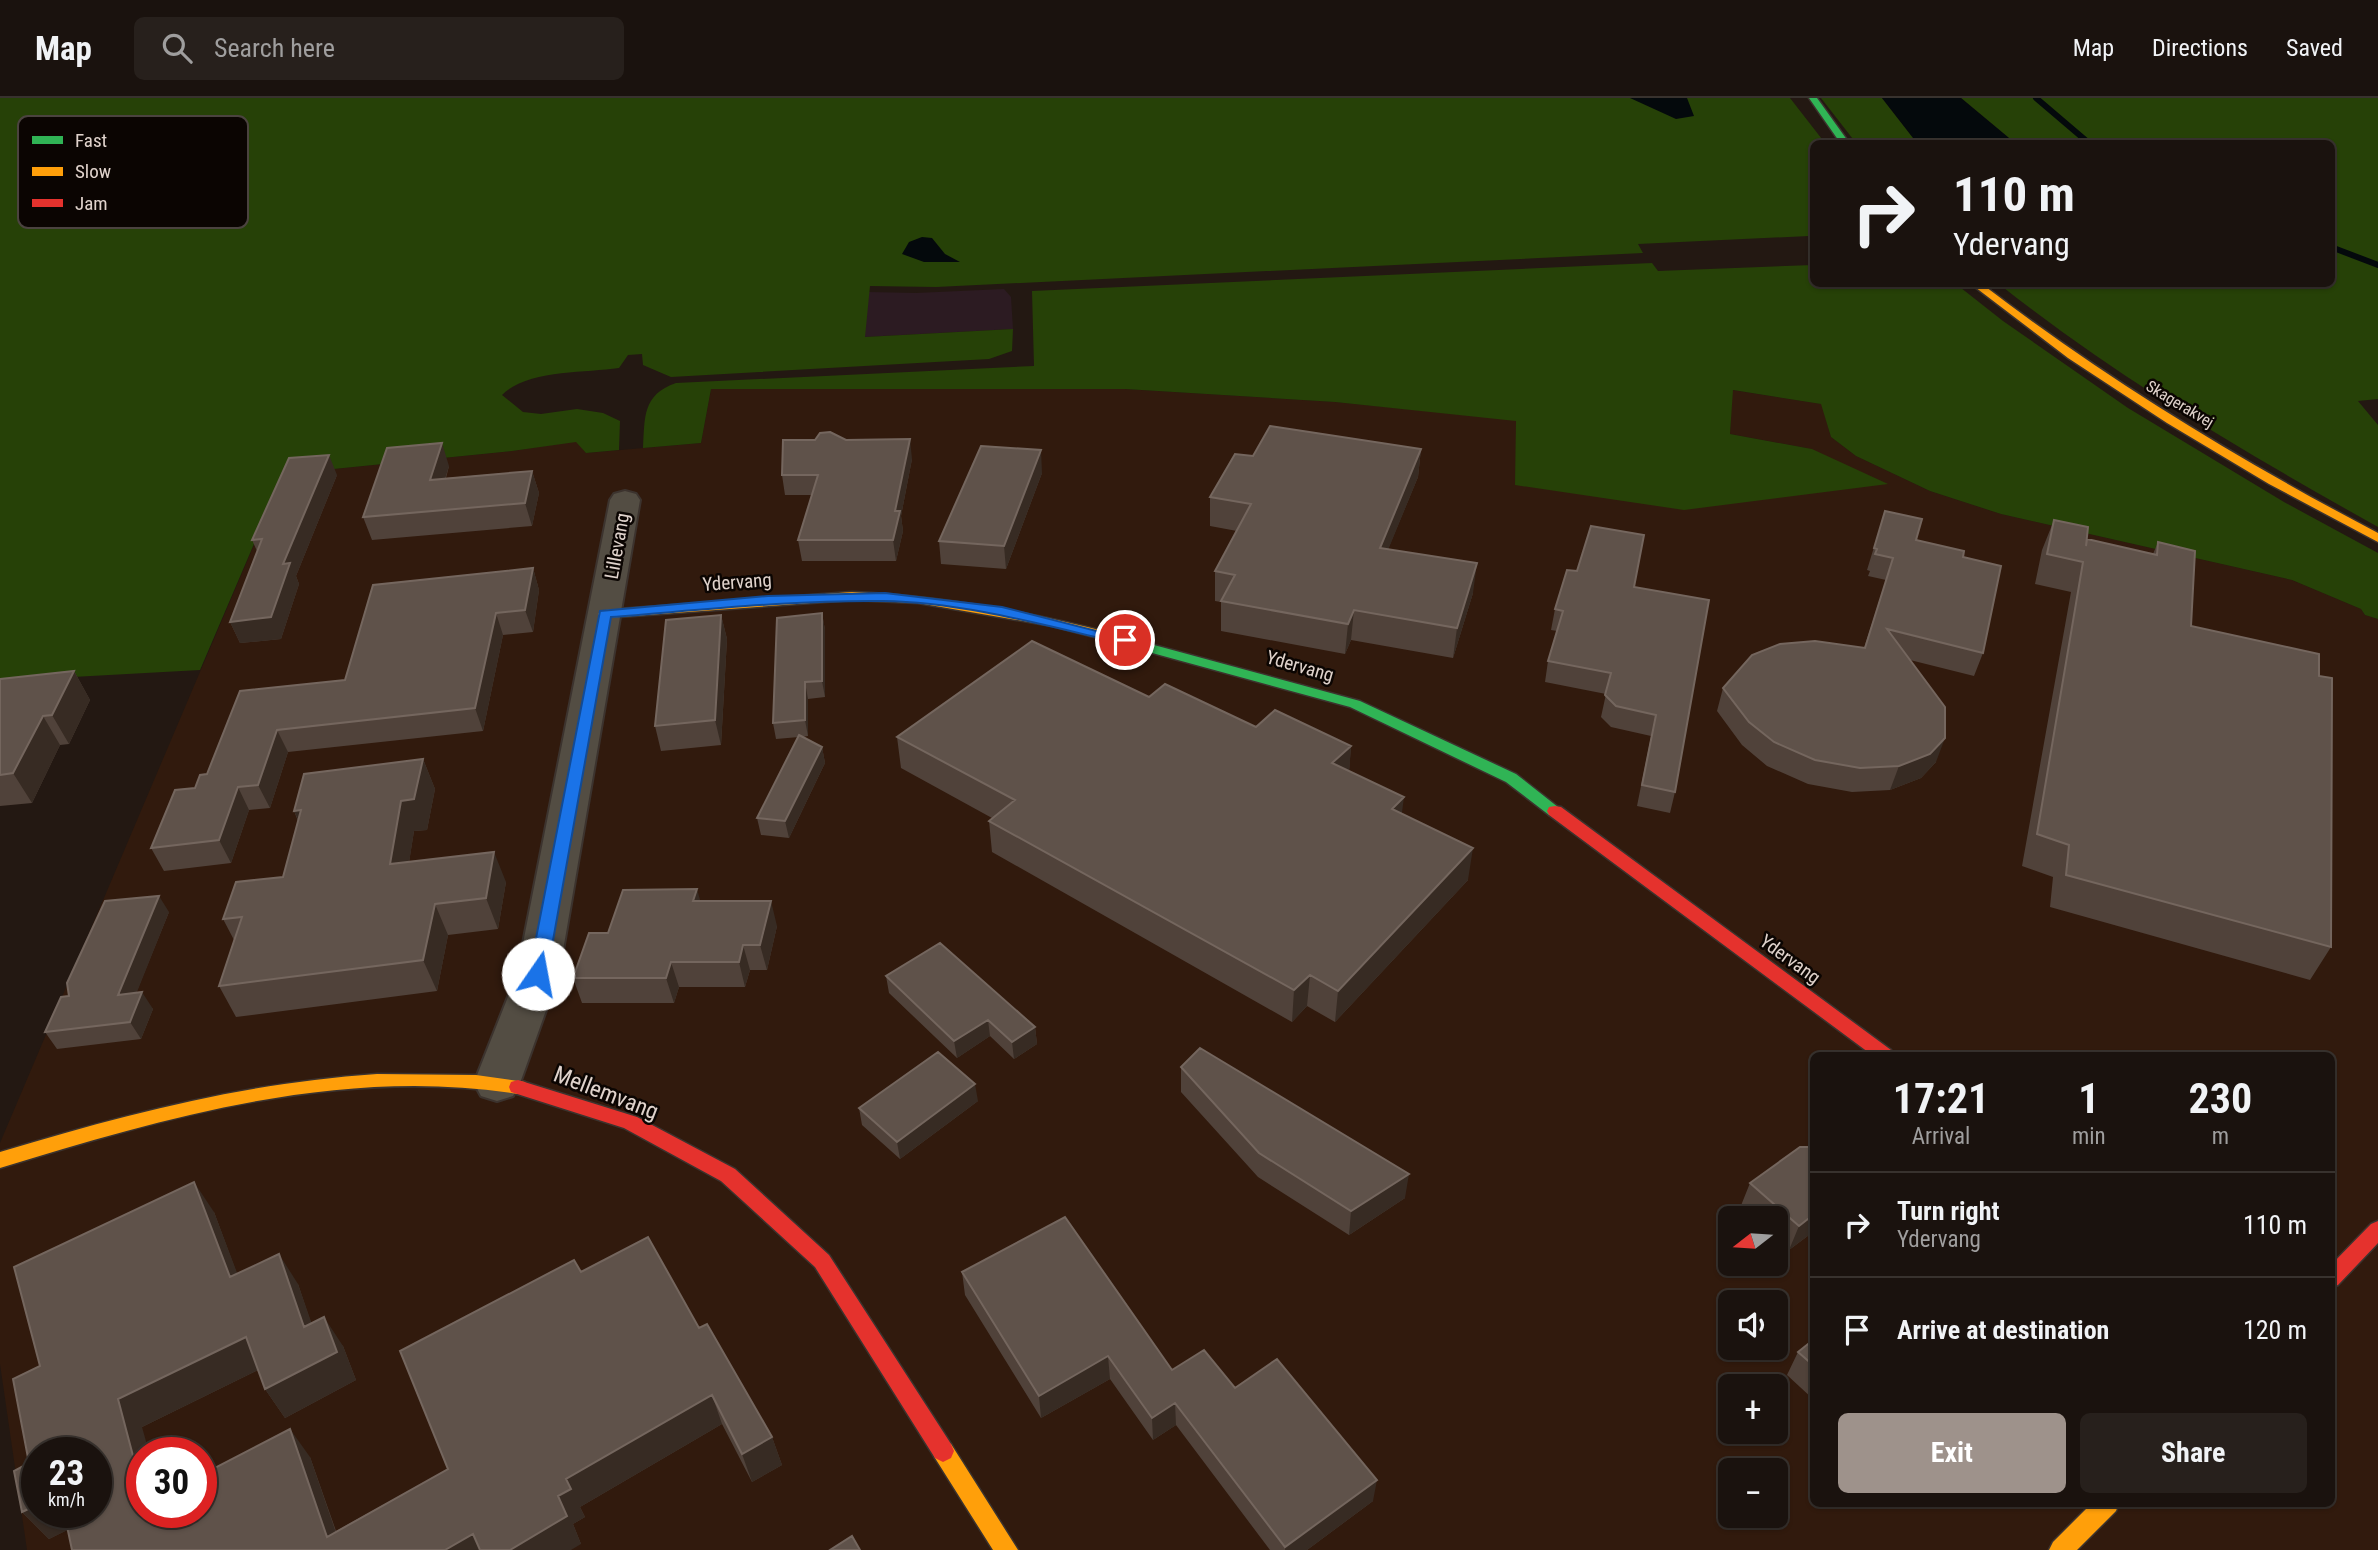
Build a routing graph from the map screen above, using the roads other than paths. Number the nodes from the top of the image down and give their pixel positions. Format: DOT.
graph roads {
  1 [pos="1813,98"];
  2 [pos="1843,140"];
  3 [pos="1980,287"];
  4 [pos="625,500"];
  5 [pos="2378,538"];
  6 [pos="605,614"];
  7 [pos="1881,1052"];
  8 [pos="497,1083"];
  9 [pos="0,1160"];
  10 [pos="2378,1230"];
  11 [pos="2335,1275"];
  12 [pos="2104,1507"];
  13 [pos="1006,1550"];
  14 [pos="2061,1550"];
  1 -- 2 [label="street"];
  3 -- 5 [label="street, Skagerakvej"];
  4 -- 6 [label="street, Lillevang"];
  6 -- 7 [label="street, Ydervang"];
  6 -- 8 [label="street, Lillevang"];
  8 -- 9 [label="street, Mellemvang"];
  8 -- 13 [label="street, Mellemvang"];
  10 -- 11 [label="street"];
  12 -- 14 [label="street"];
}
